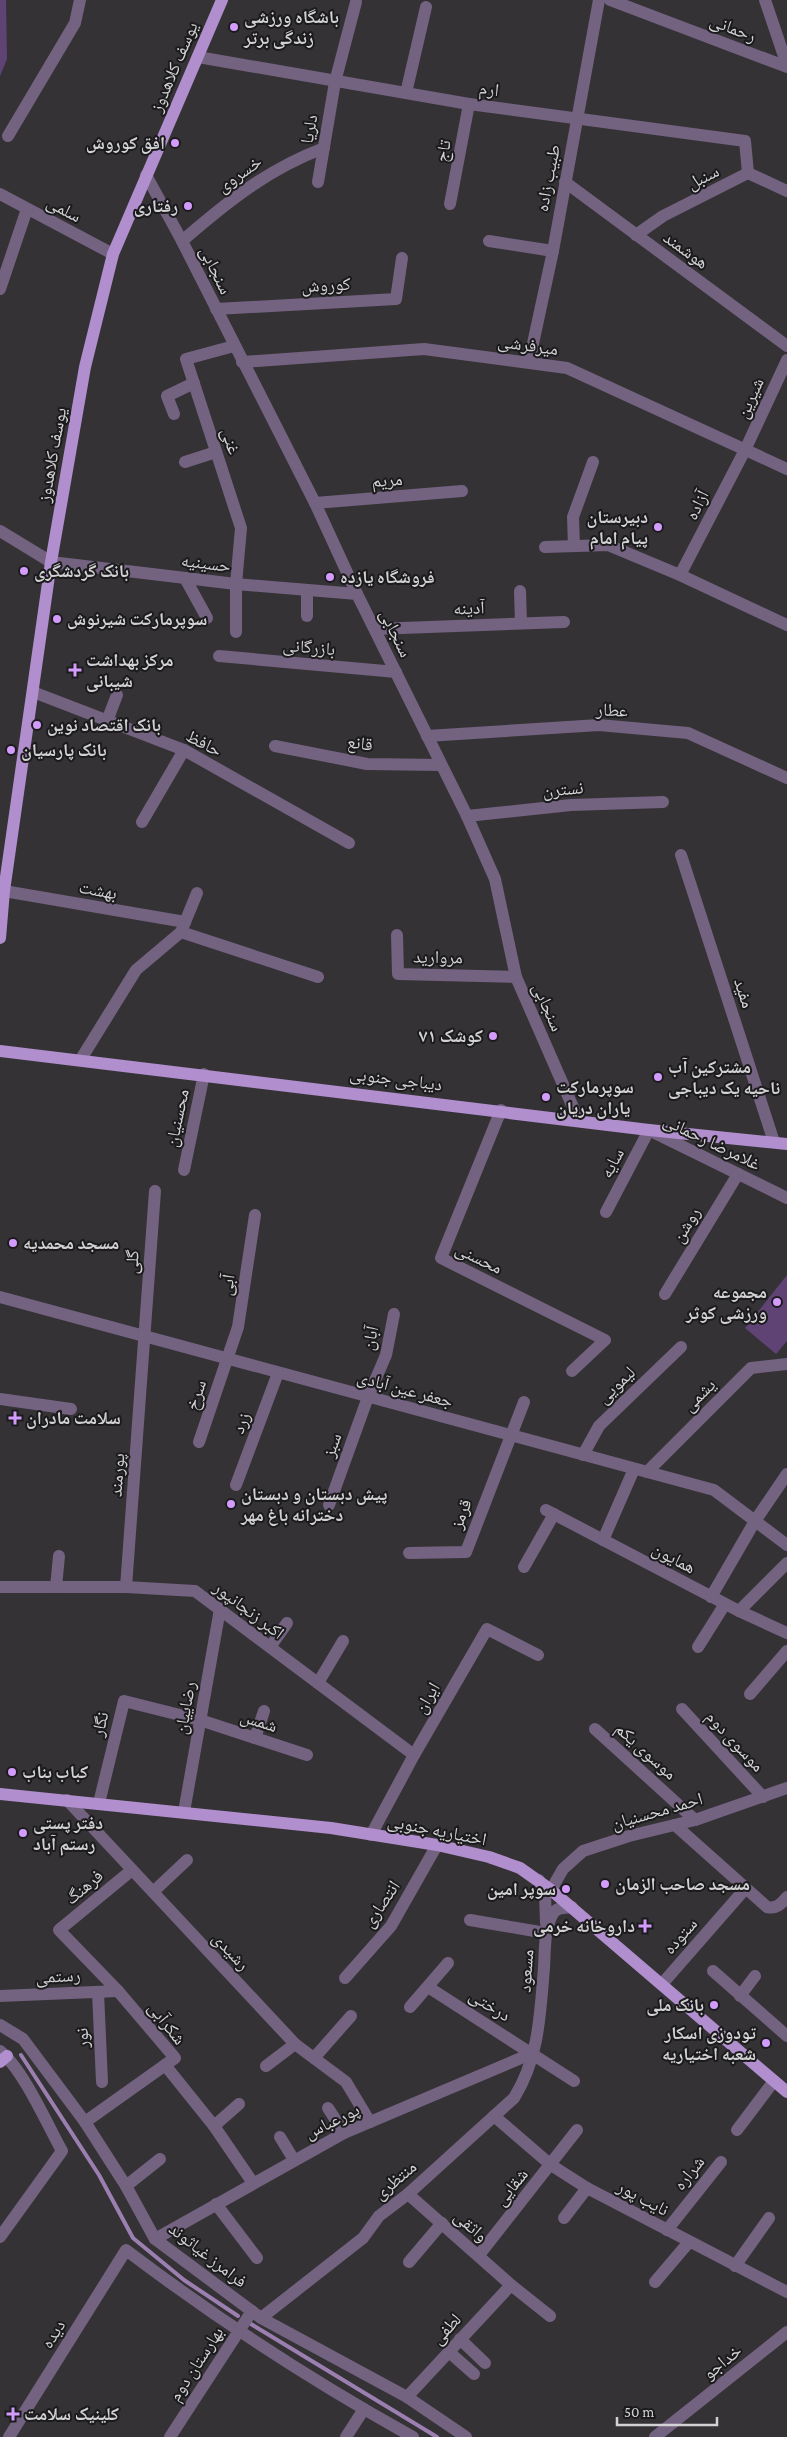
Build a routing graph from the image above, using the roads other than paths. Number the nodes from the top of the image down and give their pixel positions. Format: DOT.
graph roads {
  1 [pos="80,0"];
  2 [pos="222,0"];
  3 [pos="599,0"];
  4 [pos="610,0"];
  5 [pos="766,0"];
  6 [pos="356,2"];
  7 [pos="426,7"];
  8 [pos="198,57"];
  9 [pos="787,66"];
  10 [pos="335,82"];
  11 [pos="406,93"];
  12 [pos="469,104"];
  13 [pos="578,117"];
  14 [pos="8,136"];
  15 [pos="324,148"];
  16 [pos="748,173"];
  17 [pos="146,175"];
  18 [pos="318,182"];
  19 [pos="565,182"];
  20 [pos="787,191"];
  21 [pos="0,194"];
  22 [pos="450,204"];
  23 [pos="27,209"];
  24 [pos="636,235"];
  25 [pos="182,241"];
  26 [pos="489,241"];
  27 [pos="553,251"];
  28 [pos="113,254"];
  29 [pos="402,258"];
  30 [pos="0,289"];
  31 [pos="216,309"];
  32 [pos="234,346"];
  33 [pos="787,346"];
  34 [pos="787,360"];
  35 [pos="242,362"];
  36 [pos="529,362"];
  37 [pos="194,383"];
  38 [pos="174,414"];
  39 [pos="745,450"];
  40 [pos="216,452"];
  41 [pos="185,462"];
  42 [pos="593,462"];
  43 [pos="787,469"];
  44 [pos="462,492"];
  45 [pos="315,503"];
  46 [pos="0,531"];
  47 [pos="574,546"];
  48 [pos="545,547"];
  49 [pos="51,562"];
  50 [pos="680,575"];
  51 [pos="185,578"];
  52 [pos="236,584"];
  53 [pos="307,590"];
  54 [pos="520,591"];
  55 [pos="357,594"];
  56 [pos="307,616"];
  57 [pos="207,618"];
  58 [pos="564,622"];
  59 [pos="521,623"];
  60 [pos="787,625"];
  61 [pos="375,629"];
  62 [pos="236,632"];
  63 [pos="218,656"];
  64 [pos="396,672"];
  65 [pos="34,692"];
  66 [pos="117,695"];
  67 [pos="107,721"];
  68 [pos="427,736"];
  69 [pos="275,746"];
  70 [pos="184,750"];
  71 [pos="441,765"];
  72 [pos="787,777"];
  73 [pos="663,802"];
  74 [pos="467,816"];
  75 [pos="142,822"];
  76 [pos="349,843"];
  77 [pos="681,855"];
  78 [pos="4,891"];
  79 [pos="197,893"];
  80 [pos="183,927"];
  81 [pos="398,934"];
  82 [pos="0,938"];
  83 [pos="516,976"];
  84 [pos="318,977"];
  85 [pos="0,1050"];
  86 [pos="81,1059"];
  87 [pos="204,1074"];
  88 [pos="501,1110"];
  89 [pos="579,1121"];
  90 [pos="649,1130"];
  91 [pos="781,1143"];
  92 [pos="184,1170"];
  93 [pos="738,1174"];
  94 [pos="155,1190"];
  95 [pos="787,1198"];
  96 [pos="606,1212"];
  97 [pos="255,1215"];
  98 [pos="665,1294"];
  99 [pos="0,1297"];
  100 [pos="394,1314"];
  101 [pos="145,1335"];
  102 [pos="681,1347"];
  103 [pos="226,1359"];
  104 [pos="787,1364"];
  105 [pos="572,1371"];
  106 [pos="278,1373"];
  107 [pos="368,1397"];
  108 [pos="0,1399"];
  109 [pos="524,1402"];
  110 [pos="71,1409"];
  111 [pos="510,1436"];
  112 [pos="199,1442"];
  113 [pos="583,1455"];
  114 [pos="634,1469"];
  115 [pos="647,1472"];
  116 [pos="787,1474"];
  117 [pos="236,1485"];
  118 [pos="329,1505"];
  119 [pos="754,1521"];
  120 [pos="603,1540"];
  121 [pos="787,1545"];
  122 [pos="409,1553"];
  123 [pos="59,1556"];
  124 [pos="787,1563"];
  125 [pos="524,1567"];
  126 [pos="0,1587"];
  127 [pos="56,1587"];
  128 [pos="126,1588"];
  129 [pos="711,1597"];
  130 [pos="725,1604"];
  131 [pos="220,1610"];
  132 [pos="739,1611"];
  133 [pos="287,1623"];
  134 [pos="787,1633"];
  135 [pos="343,1641"];
  136 [pos="270,1647"];
  137 [pos="698,1647"];
  138 [pos="787,1651"];
  139 [pos="538,1655"];
  140 [pos="318,1683"];
  141 [pos="750,1694"];
  142 [pos="682,1709"];
  143 [pos="264,1711"];
  144 [pos="200,1720"];
  145 [pos="595,1729"];
  146 [pos="255,1738"];
  147 [pos="307,1755"];
  148 [pos="414,1755"];
  149 [pos="786,1789"];
  150 [pos="0,1794"];
  151 [pos="763,1797"];
  152 [pos="68,1800"];
  153 [pos="98,1803"];
  154 [pos="184,1812"];
  155 [pos="695,1820"];
  156 [pos="675,1825"];
  157 [pos="372,1835"];
  158 [pos="438,1845"];
  159 [pos="187,1860"];
  160 [pos="132,1870"];
  161 [pos="539,1880"];
  162 [pos="744,1889"];
  163 [pos="551,1890"];
  164 [pos="153,1892"];
  165 [pos="787,1897"];
  166 [pos="572,1907"];
  167 [pos="470,1920"];
  168 [pos="59,1930"];
  169 [pos="546,1933"];
  170 [pos="448,1963"];
  171 [pos="713,1971"];
  172 [pos="755,1976"];
  173 [pos="345,1978"];
  174 [pos="662,1984"];
  175 [pos="428,1987"];
  176 [pos="118,1991"];
  177 [pos="98,1992"];
  178 [pos="0,1996"];
  179 [pos="740,1996"];
  180 [pos="410,2007"];
  181 [pos="351,2016"];
  182 [pos="0,2025"];
  183 [pos="787,2036"];
  184 [pos="295,2044"];
  185 [pos="534,2053"];
  186 [pos="2,2056"];
  187 [pos="314,2058"];
  188 [pos="165,2065"];
  189 [pos="266,2066"];
  190 [pos="574,2081"];
  191 [pos="774,2081"];
  192 [pos="102,2082"];
  193 [pos="787,2092"];
  194 [pos="239,2104"];
  195 [pos="328,2108"];
  196 [pos="494,2116"];
  197 [pos="85,2122"];
  198 [pos="370,2122"];
  199 [pos="214,2126"];
  200 [pos="577,2130"];
  201 [pos="737,2130"];
  202 [pos="344,2133"];
  203 [pos="280,2137"];
  204 [pos="160,2159"];
  205 [pos="294,2160"];
  206 [pos="721,2162"];
  207 [pos="551,2165"];
  208 [pos="254,2183"];
  209 [pos="126,2186"];
  210 [pos="587,2188"];
  211 [pos="408,2194"];
  212 [pos="216,2204"];
  213 [pos="564,2218"];
  214 [pos="769,2218"];
  215 [pos="442,2224"];
  216 [pos="667,2230"];
  217 [pos="0,2237"];
  218 [pos="155,2239"];
  219 [pos="690,2242"];
  220 [pos="478,2255"];
  221 [pos="257,2258"];
  222 [pos="410,2262"];
  223 [pos="735,2266"];
  224 [pos="655,2282"];
  225 [pos="511,2285"];
  226 [pos="787,2292"];
  227 [pos="257,2314"];
  228 [pos="550,2316"];
  229 [pos="239,2330"];
  230 [pos="787,2332"];
  231 [pos="460,2339"];
  232 [pos="449,2352"];
  233 [pos="485,2363"];
  234 [pos="474,2374"];
  235 [pos="407,2397"];
  236 [pos="364,2410"];
  237 [pos="9,2437"];
  238 [pos="170,2437"];
  239 [pos="346,2437"];
  240 [pos="414,2437"];
  241 [pos="466,2437"];
  242 [pos="655,2437"];
  1 -- 14 [label="street"];
  2 -- 8 [label="main road, یوسف کلاهدوز"];
  3 -- 13 [label="street, طبیب زاده"];
  4 -- 9 [label="street, رحمانی"];
  5 -- 9 [label="street"];
  6 -- 10 [label="street, دلریا"];
  7 -- 11 [label="street"];
  8 -- 10 [label="street, ارم"];
  8 -- 17 [label="main road, یوسف کلاهدوز"];
  10 -- 11 [label="street, ارم"];
  10 -- 15 [label="street, دلریا"];
  11 -- 12 [label="street, ارم"];
  12 -- 13 [label="street, ارم"];
  12 -- 22 [label="street, تاج"];
  13 -- 16 [label="street, ارم"];
  13 -- 19 [label="street, طبیب زاده"];
  15 -- 18 [label="street, دلریا"];
  15 -- 25 [label="street, خسروی"];
  16 -- 20 [label="street, سنبل"];
  16 -- 24 [label="street, سنبل"];
  17 -- 25 [label="street, سنجابی"];
  17 -- 28 [label="main road, یوسف کلاهدوز"];
  19 -- 24 [label="street, هوشمند"];
  19 -- 27 [label="street, طبیب زاده"];
  21 -- 23 [label="street, سلمی"];
  23 -- 28 [label="street, سلمی"];
  23 -- 30 [label="street"];
  24 -- 33 [label="street, هوشمند"];
  25 -- 31 [label="street, سنجابی"];
  26 -- 27 [label="street"];
  27 -- 36 [label="street, طبیب زاده"];
  28 -- 49 [label="main road, یوسف کلاهدوز"];
  29 -- 31 [label="street, کوروش"];
  31 -- 32 [label="street, سنجابی"];
  32 -- 35 [label="street, سنجابی"];
  32 -- 37 [label="street, غنی"];
  34 -- 39 [label="street, شیرین"];
  35 -- 36 [label="street, میرفرشی"];
  35 -- 45 [label="street, سنجابی"];
  36 -- 39 [label="street, میرفرشی"];
  37 -- 38 [label="street"];
  37 -- 40 [label="street, غنی"];
  39 -- 43 [label="street, میرفرشی"];
  39 -- 50 [label="street, آزاده"];
  40 -- 41 [label="street"];
  40 -- 52 [label="street, غنی"];
  42 -- 47 [label="street"];
  44 -- 45 [label="street, مریم"];
  45 -- 55 [label="street, سنجابی"];
  46 -- 49 [label="street"];
  47 -- 48 [label="street"];
  47 -- 50 [label="street"];
  49 -- 51 [label="street, حسینیه"];
  49 -- 65 [label="main road, یوسف کلاهدوز"];
  50 -- 60 [label="street"];
  51 -- 52 [label="street, حسینیه"];
  51 -- 57 [label="street"];
  52 -- 53 [label="street, حسینیه"];
  52 -- 62 [label="street, غنی"];
  53 -- 55 [label="street, حسینیه"];
  53 -- 56 [label="street"];
  54 -- 59 [label="street"];
  55 -- 61 [label="street, سنجابی"];
  58 -- 59 [label="street, آدینه"];
  59 -- 61 [label="street, آدینه"];
  61 -- 64 [label="street, سنجابی"];
  63 -- 64 [label="street, بازرگانی"];
  64 -- 68 [label="street, سنجابی"];
  65 -- 67 [label="street, حافظ"];
  65 -- 78 [label="main road, یوسف کلاهدوز"];
  66 -- 67 [label="street"];
  67 -- 70 [label="street, حافظ"];
  68 -- 71 [label="street, سنجابی"];
  68 -- 72 [label="street, عطار"];
  69 -- 71 [label="street, قانع"];
  70 -- 75 [label="street"];
  70 -- 76 [label="street, حافظ"];
  71 -- 74 [label="street, سنجابی"];
  73 -- 74 [label="street, نسترن"];
  74 -- 83 [label="street, سنجابی"];
  77 -- 91 [label="street, مفید"];
  78 -- 80 [label="street, بهشت"];
  78 -- 82 [label="main road, یوسف کلاهدوز"];
  79 -- 80 [label="street"];
  80 -- 84 [label="street, بهشت"];
  80 -- 86 [label="street"];
  81 -- 83 [label="street, مروارید"];
  83 -- 89 [label="street, سنجابی"];
  85 -- 86 [label="main road, دیباجی جنوبی"];
  86 -- 87 [label="main road, دیباجی جنوبی"];
  87 -- 88 [label="main road, دیباجی جنوبی"];
  87 -- 92 [label="street, محسنیان"];
  88 -- 89 [label="main road, دیباجی جنوبی"];
  88 -- 105 [label="street, محسنی"];
  89 -- 90 [label="main road, دیباجی جنوبی"];
  90 -- 91 [label="main road, دیباجی جنوبی"];
  90 -- 93 [label="street, غلامرضا رحمانی"];
  90 -- 96 [label="street, سایه"];
  93 -- 95 [label="street, غلامرضا رحمانی"];
  93 -- 98 [label="street, روشن"];
  94 -- 101 [label="street, گلی"];
  97 -- 103 [label="street, آبی"];
  99 -- 101 [label="street, جعفر عین آبادی"];
  100 -- 107 [label="street, آبان"];
  101 -- 103 [label="street, جعفر عین آبادی"];
  101 -- 128 [label="street, پورمند"];
  102 -- 113 [label="street, لیمویی"];
  103 -- 106 [label="street, جعفر عین آبادی"];
  103 -- 112 [label="street, سرخ"];
  104 -- 115 [label="street, یشمی"];
  106 -- 107 [label="street, جعفر عین آبادی"];
  106 -- 117 [label="street, زرد"];
  107 -- 111 [label="street, جعفر عین آبادی"];
  107 -- 118 [label="street, سبز"];
  108 -- 110 [label="street"];
  109 -- 111 [label="street"];
  111 -- 113 [label="street, جعفر عین آبادی"];
  111 -- 122 [label="street, قرمز"];
  113 -- 114 [label="street, جعفر عین آبادی"];
  114 -- 115 [label="street, جعفر عین آبادی"];
  114 -- 120 [label="street"];
  115 -- 119 [label="street, جعفر عین آبادی"];
  116 -- 119 [label="street"];
  119 -- 121 [label="street, جعفر عین آبادی"];
  119 -- 129 [label="street"];
  120 -- 125 [label="street, همایون"];
  120 -- 129 [label="street, همایون"];
  123 -- 127 [label="street"];
  124 -- 132 [label="street"];
  126 -- 127 [label="street, اکبر زنجانپور"];
  127 -- 128 [label="street, اکبر زنجانپور"];
  128 -- 131 [label="street, اکبر زنجانپور"];
  129 -- 130 [label="street, همایون"];
  130 -- 132 [label="street, همایون"];
  130 -- 137 [label="street"];
  131 -- 136 [label="street, اکبر زنجانپور"];
  131 -- 144 [label="street, رضاییان"];
  132 -- 134 [label="street, همایون"];
  133 -- 136 [label="street"];
  135 -- 140 [label="street"];
  136 -- 140 [label="street, اکبر زنجانپور"];
  138 -- 141 [label="street"];
  139 -- 148 [label="street, ایران"];
  140 -- 148 [label="street, اکبر زنجانپور"];
  142 -- 151 [label="street, موسوی دوم"];
  143 -- 146 [label="street"];
  144 -- 146 [label="street, شمس"];
  144 -- 153 [label="street, نگار"];
  144 -- 154 [label="street, رضاییان"];
  145 -- 155 [label="street, موسوی یکم"];
  146 -- 147 [label="street, شمس"];
  148 -- 157 [label="street, ایران"];
  149 -- 151 [label="street, احمد محسنیان"];
  150 -- 152 [label="main road, اختیاریه جنوبی"];
  151 -- 155 [label="street, احمد محسنیان"];
  152 -- 153 [label="main road, اختیاریه جنوبی"];
  152 -- 160 [label="street, رشیدی"];
  153 -- 154 [label="main road, اختیاریه جنوبی"];
  154 -- 157 [label="main road, اختیاریه جنوبی"];
  155 -- 156 [label="street, احمد محسنیان"];
  156 -- 162 [label="street"];
  156 -- 163 [label="street, احمد محسنیان"];
  157 -- 158 [label="main road, اختیاریه جنوبی"];
  158 -- 161 [label="main road, اختیاریه جنوبی"];
  158 -- 173 [label="street, انتصاری"];
  159 -- 164 [label="street"];
  160 -- 164 [label="street, رشیدی"];
  160 -- 168 [label="street, فرهنگ"];
  161 -- 163 [label="main road, اختیاریه جنوبی"];
  161 -- 169 [label="street"];
  162 -- 165 [label="street"];
  162 -- 174 [label="street, ستوده"];
  163 -- 166 [label="main road, اختیاریه جنوبی"];
  164 -- 184 [label="street, رشیدی"];
  166 -- 169 [label="street, مسعود"];
  166 -- 174 [label="main road, اختیاریه جنوبی"];
  167 -- 169 [label="street"];
  168 -- 176 [label="street, شکرآبی"];
  169 -- 185 [label="street, مسعود"];
  170 -- 175 [label="street"];
  171 -- 179 [label="street"];
  172 -- 179 [label="street"];
  174 -- 191 [label="main road, اختیاریه جنوبی"];
  175 -- 180 [label="street"];
  175 -- 185 [label="street, درختی"];
  176 -- 177 [label="street, رستمی"];
  176 -- 188 [label="street, شکرآبی"];
  177 -- 178 [label="street, رستمی"];
  177 -- 192 [label="street, نور"];
  179 -- 183 [label="street"];
  181 -- 187 [label="street"];
  182 -- 197 [label="street, فرامرز غیاثوند"];
  184 -- 187 [label="street, رشیدی"];
  184 -- 189 [label="street"];
  185 -- 190 [label="street, درختی"];
  185 -- 196 [label="street, منتظری"];
  185 -- 198 [label="street, پورعباس"];
  186 -- 217 [label="street"];
  187 -- 198 [label="street, رشیدی"];
  188 -- 197 [label="street, شکرآبی"];
  188 -- 199 [label="street"];
  191 -- 193 [label="main road, اختیاریه جنوبی"];
  191 -- 201 [label="street"];
  194 -- 199 [label="street"];
  195 -- 202 [label="street"];
  196 -- 207 [label="street, نایب پور"];
  196 -- 211 [label="street, منتظری"];
  197 -- 209 [label="street, فرامرز غیاثوند"];
  198 -- 202 [label="street, پورعباس"];
  199 -- 208 [label="street"];
  200 -- 207 [label="street, شقایی"];
  202 -- 205 [label="street, پورعباس"];
  203 -- 205 [label="street"];
  204 -- 209 [label="street"];
  205 -- 208 [label="street, پورعباس"];
  206 -- 216 [label="street, شراره"];
  207 -- 210 [label="street, نایب پور"];
  207 -- 220 [label="street, شقایی"];
  208 -- 212 [label="street, پورعباس"];
  209 -- 218 [label="street, فرامرز غیاثوند"];
  210 -- 213 [label="street"];
  210 -- 216 [label="street, نایب پور"];
  211 -- 215 [label="street, واثقی"];
  211 -- 227 [label="street, منتظری"];
  212 -- 218 [label="street, پورعباس"];
  212 -- 221 [label="street"];
  214 -- 223 [label="street"];
  215 -- 220 [label="street, واثقی"];
  215 -- 222 [label="street"];
  216 -- 219 [label="street, نایب پور"];
  218 -- 227 [label="street, فرامرز غیاثوند"];
  219 -- 223 [label="street, نایب پور"];
  219 -- 224 [label="street"];
  220 -- 225 [label="street, واثقی"];
  223 -- 226 [label="street, نایب پور"];
  225 -- 228 [label="street, واثقی"];
  225 -- 231 [label="street, لطفی"];
  227 -- 229 [label="street, بهارستان دوم"];
  227 -- 235 [label="street, فرامرز غیاثوند"];
  229 -- 236 [label="street"];
  229 -- 237 [label="street, دیده"];
  229 -- 238 [label="street, بهارستان دوم"];
  230 -- 242 [label="street, خداجو"];
  231 -- 232 [label="street, لطفی"];
  231 -- 233 [label="street"];
  232 -- 234 [label="street"];
  232 -- 235 [label="street, لطفی"];
  235 -- 241 [label="street, فرامرز غیاثوند"];
  236 -- 239 [label="street"];
  236 -- 240 [label="street"];
}
